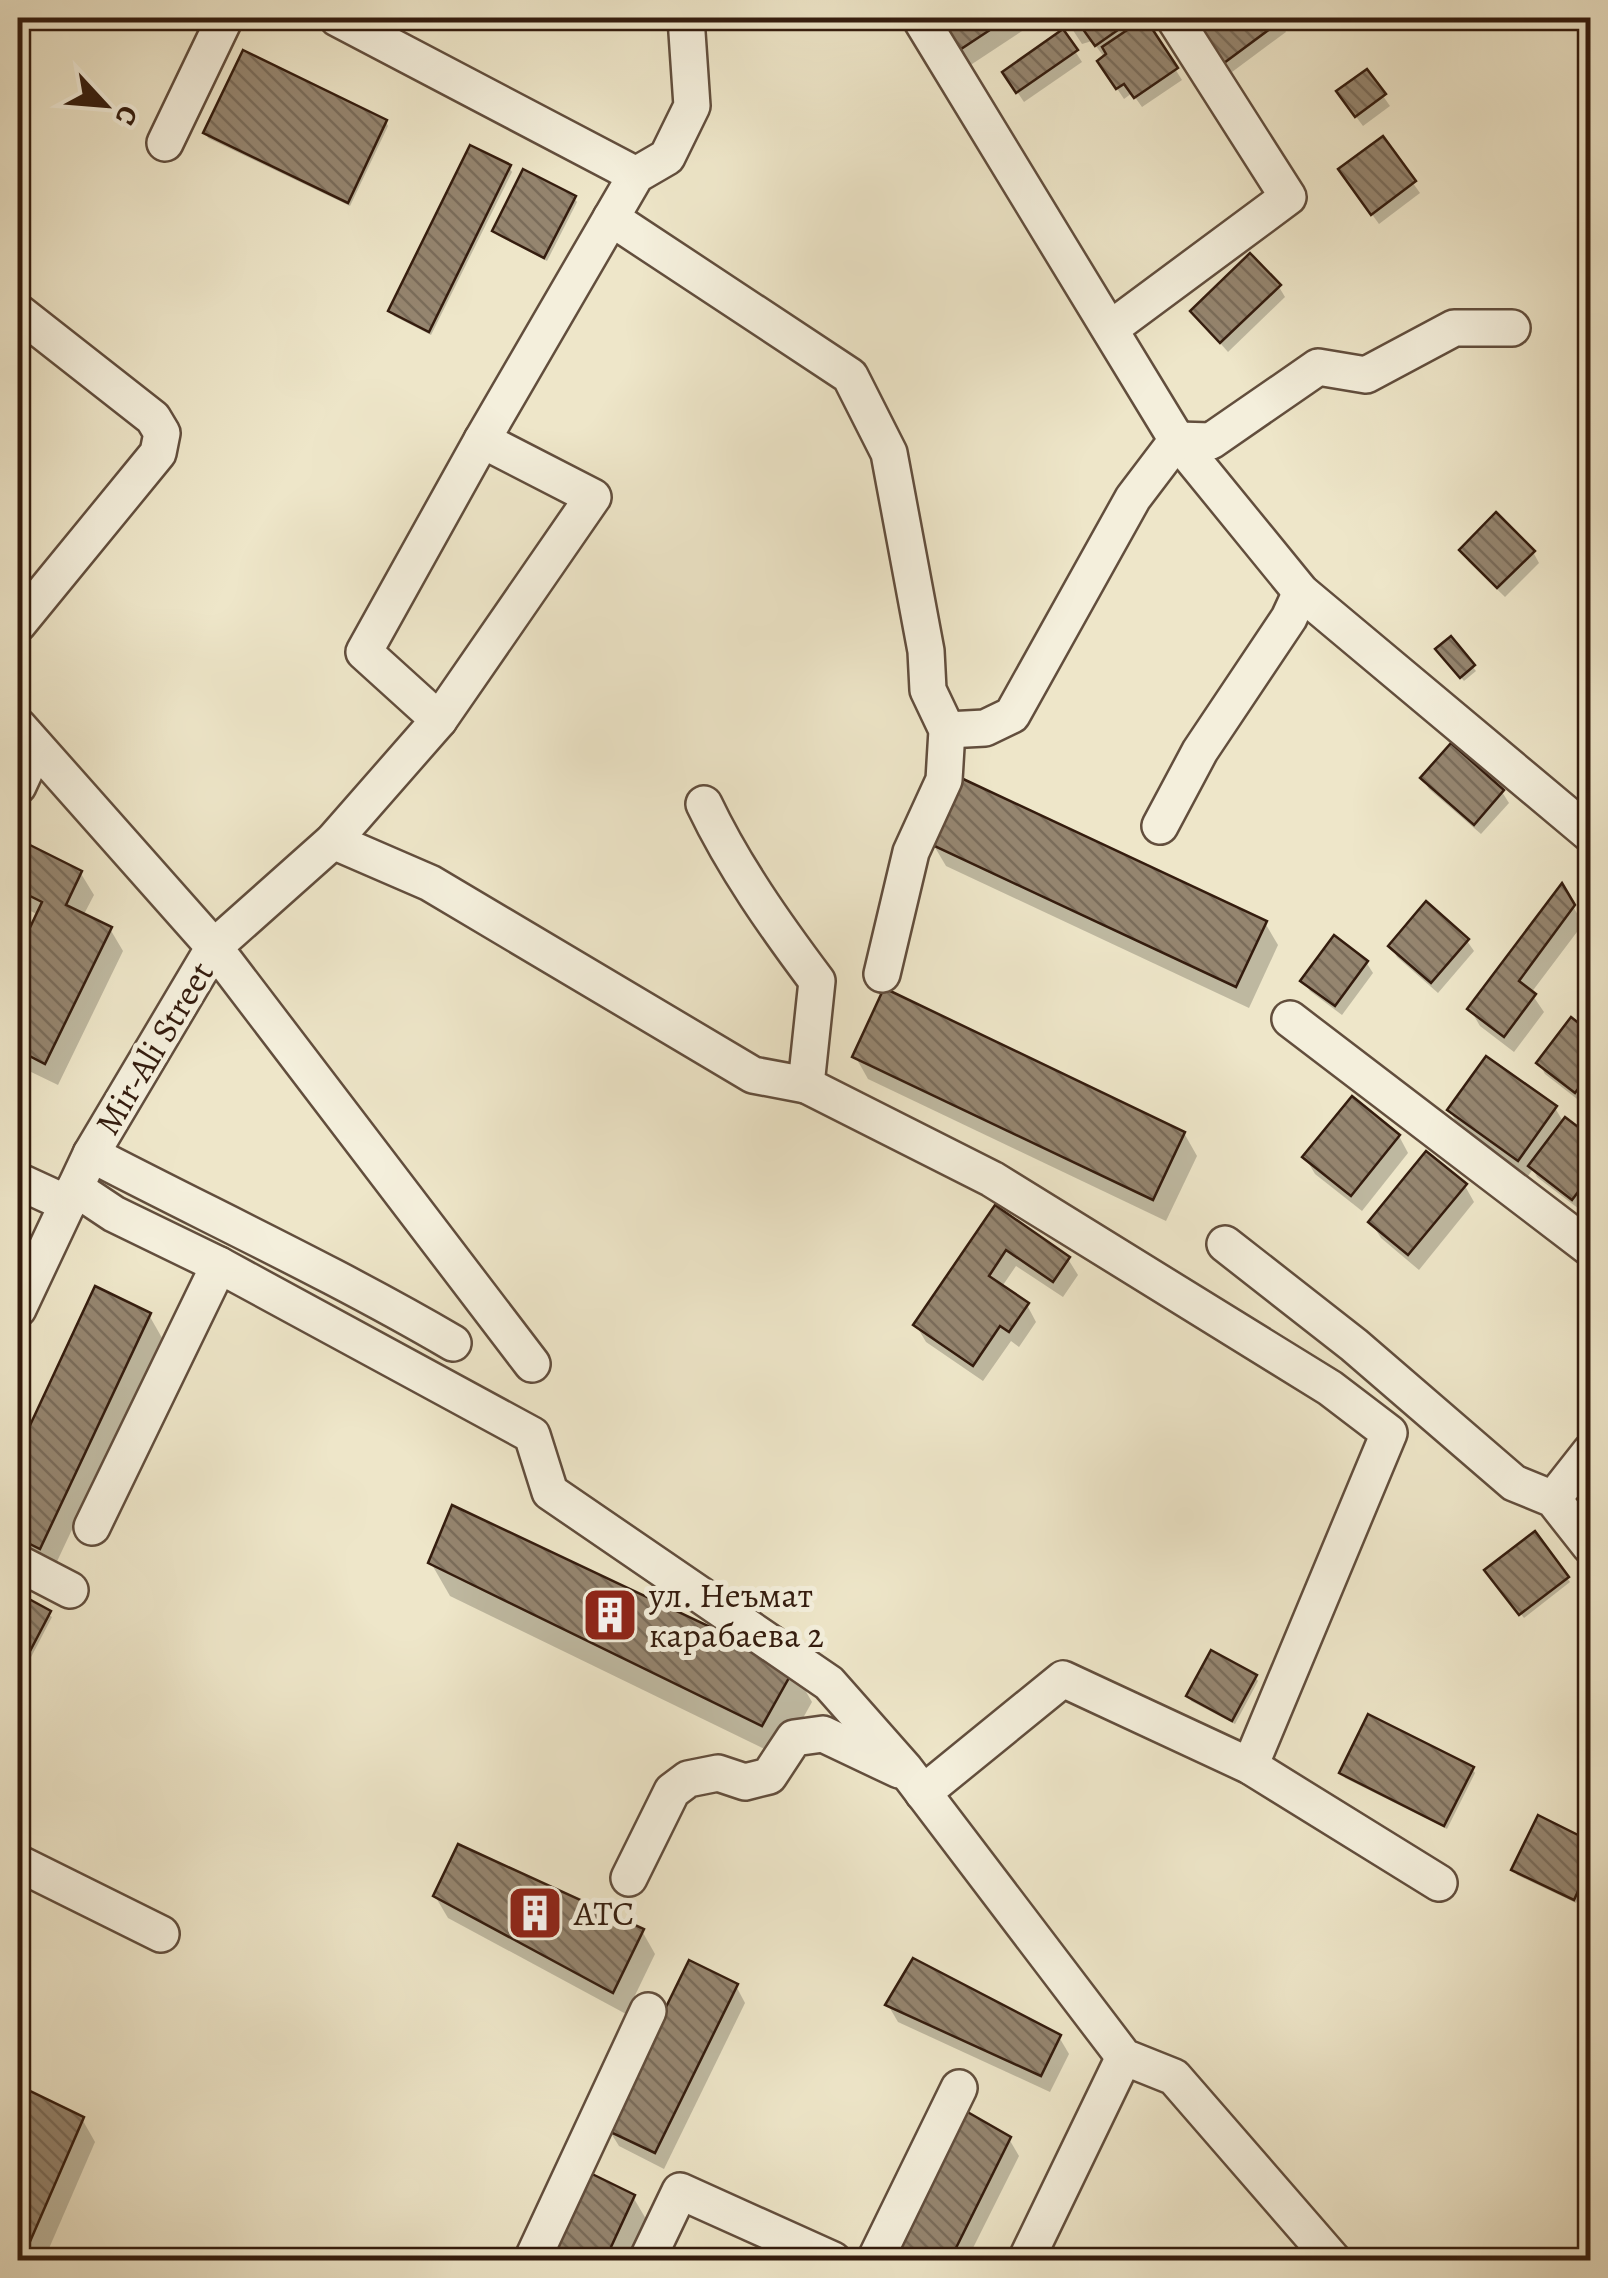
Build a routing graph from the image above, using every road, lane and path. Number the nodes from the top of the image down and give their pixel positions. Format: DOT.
graph roads {
  1 [pos="225,18"];
  2 [pos="336,18"];
  3 [pos="686,18"];
  4 [pos="920,18"];
  5 [pos="1174,18"];
  6 [pos="166,143"];
  7 [pos="636,175"];
  8 [pos="611,218"];
  9 [pos="18,312"];
  10 [pos="1512,328"];
  11 [pos="1110,329"];
  12 [pos="482,440"];
  13 [pos="1177,440"];
  14 [pos="1301,592"];
  15 [pos="18,624"];
  16 [pos="438,720"];
  17 [pos="947,730"];
  18 [pos="27,737"];
  19 [pos="18,786"];
  20 [pos="704,804"];
  21 [pos="1160,826"];
  22 [pos="1590,834"];
  23 [pos="333,841"];
  24 [pos="214,947"];
  25 [pos="882,974"];
  26 [pos="1290,1019"];
  27 [pos="806,1085"];
  28 [pos="91,1154"];
  29 [pos="18,1181"];
  30 [pos="71,1196"];
  31 [pos="1225,1244"];
  32 [pos="1590,1248"];
  33 [pos="219,1265"];
  34 [pos="18,1309"];
  35 [pos="453,1344"];
  36 [pos="532,1364"];
  37 [pos="1590,1452"];
  38 [pos="1553,1500"];
  39 [pos="92,1527"];
  40 [pos="1590,1546"];
  41 [pos="18,1563"];
  42 [pos="70,1590"];
  43 [pos="1250,1766"];
  44 [pos="914,1781"];
  45 [pos="18,1863"];
  46 [pos="629,1878"];
  47 [pos="1439,1883"];
  48 [pos="161,1934"];
  49 [pos="648,2012"];
  50 [pos="1124,2058"];
  51 [pos="960,2088"];
  52 [pos="532,2260"];
  53 [pos="648,2260"];
  54 [pos="833,2260"];
  55 [pos="875,2260"];
  56 [pos="1026,2260"];
  57 [pos="1333,2260"];
  1 -- 6 [label="street"];
  2 -- 7 [label="street"];
  3 -- 7 [label="street"];
  4 -- 11 [label="street"];
  5 -- 11 [label="street"];
  7 -- 8 [label="street"];
  8 -- 12 [label="street"];
  8 -- 17 [label="street"];
  9 -- 15 [label="street"];
  10 -- 13 [label="street"];
  11 -- 13 [label="street"];
  12 -- 16 [label="street"];
  12 -- 16 [label="street"];
  13 -- 14 [label="street"];
  13 -- 17 [label="street"];
  14 -- 21 [label="street"];
  14 -- 22 [label="street"];
  16 -- 23 [label="street"];
  17 -- 25 [label="street"];
  18 -- 19 [label="street"];
  18 -- 24 [label="street, Mir-Ali Street"];
  20 -- 27 [label="street"];
  23 -- 24 [label="street"];
  23 -- 27 [label="street"];
  24 -- 28 [label="street, Mir-Ali Street"];
  24 -- 36 [label="street"];
  26 -- 32 [label="street"];
  27 -- 43 [label="street"];
  28 -- 30 [label="street, Mir-Ali Street"];
  28 -- 35 [label="street"];
  29 -- 30 [label="street"];
  30 -- 33 [label="street"];
  30 -- 34 [label="street, Mir-Ali Street"];
  31 -- 38 [label="street"];
  33 -- 39 [label="street"];
  33 -- 44 [label="street"];
  37 -- 38 [label="street"];
  38 -- 40 [label="street"];
  41 -- 42 [label="street"];
  43 -- 44 [label="street"];
  43 -- 47 [label="street"];
  44 -- 46 [label="street"];
  44 -- 50 [label="street"];
  45 -- 48 [label="street"];
  49 -- 52 [label="street"];
  50 -- 56 [label="street"];
  50 -- 57 [label="street"];
  51 -- 55 [label="street"];
  53 -- 54 [label="street"];
}
